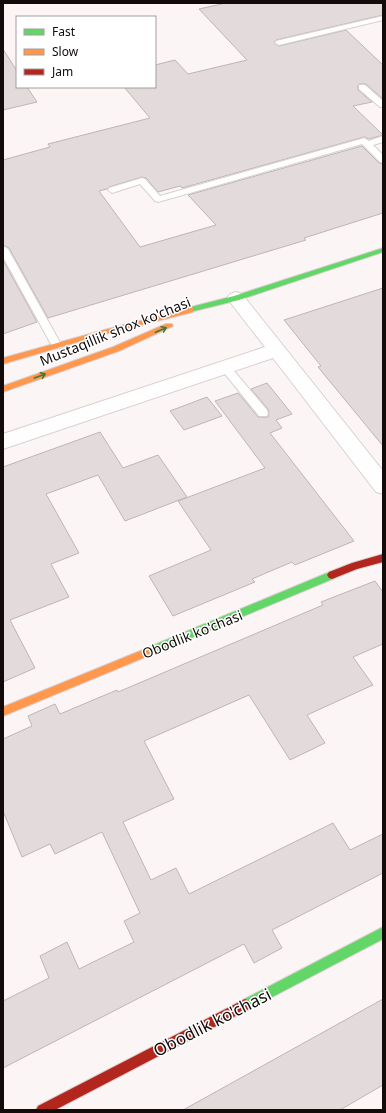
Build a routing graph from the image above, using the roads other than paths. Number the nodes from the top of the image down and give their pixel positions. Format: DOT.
graph roads {
  1 [pos="383,18"];
  2 [pos="279,43"];
  3 [pos="362,87"];
  4 [pos="383,105"];
  5 [pos="383,140"];
  6 [pos="367,144"];
  7 [pos="383,160"];
  8 [pos="112,190"];
  9 [pos="3,249"];
  10 [pos="383,250"];
  11 [pos="236,298"];
  12 [pos="56,346"];
  13 [pos="277,350"];
  14 [pos="3,361"];
  15 [pos="225,367"];
  16 [pos="3,389"];
  17 [pos="263,413"];
  18 [pos="3,442"];
  19 [pos="383,486"];
  20 [pos="383,558"];
  21 [pos="3,712"];
  22 [pos="383,933"];
  23 [pos="42,1110"];
  1 -- 2 [label="lane"];
  3 -- 4 [label="lane"];
  5 -- 6 [label="lane"];
  6 -- 7 [label="lane"];
  6 -- 8 [label="lane"];
  9 -- 12 [label="lane"];
  10 -- 11 [label="main road, Mustaqillik shox ko'chasi"];
  11 -- 12 [label="main road, Mustaqillik shox ko'chasi"];
  11 -- 13 [label="street"];
  16 -- 11 [label="main road, Mustaqillik shox ko'chasi, one-way"];
  12 -- 14 [label="main road, Mustaqillik shox ko'chasi"];
  13 -- 15 [label="street"];
  13 -- 19 [label="street"];
  15 -- 17 [label="lane"];
  15 -- 18 [label="street"];
  20 -- 21 [label="main road, Obodlik ko'chasi"];
  22 -- 23 [label="main road, Obodlik ko'chasi"];
}
